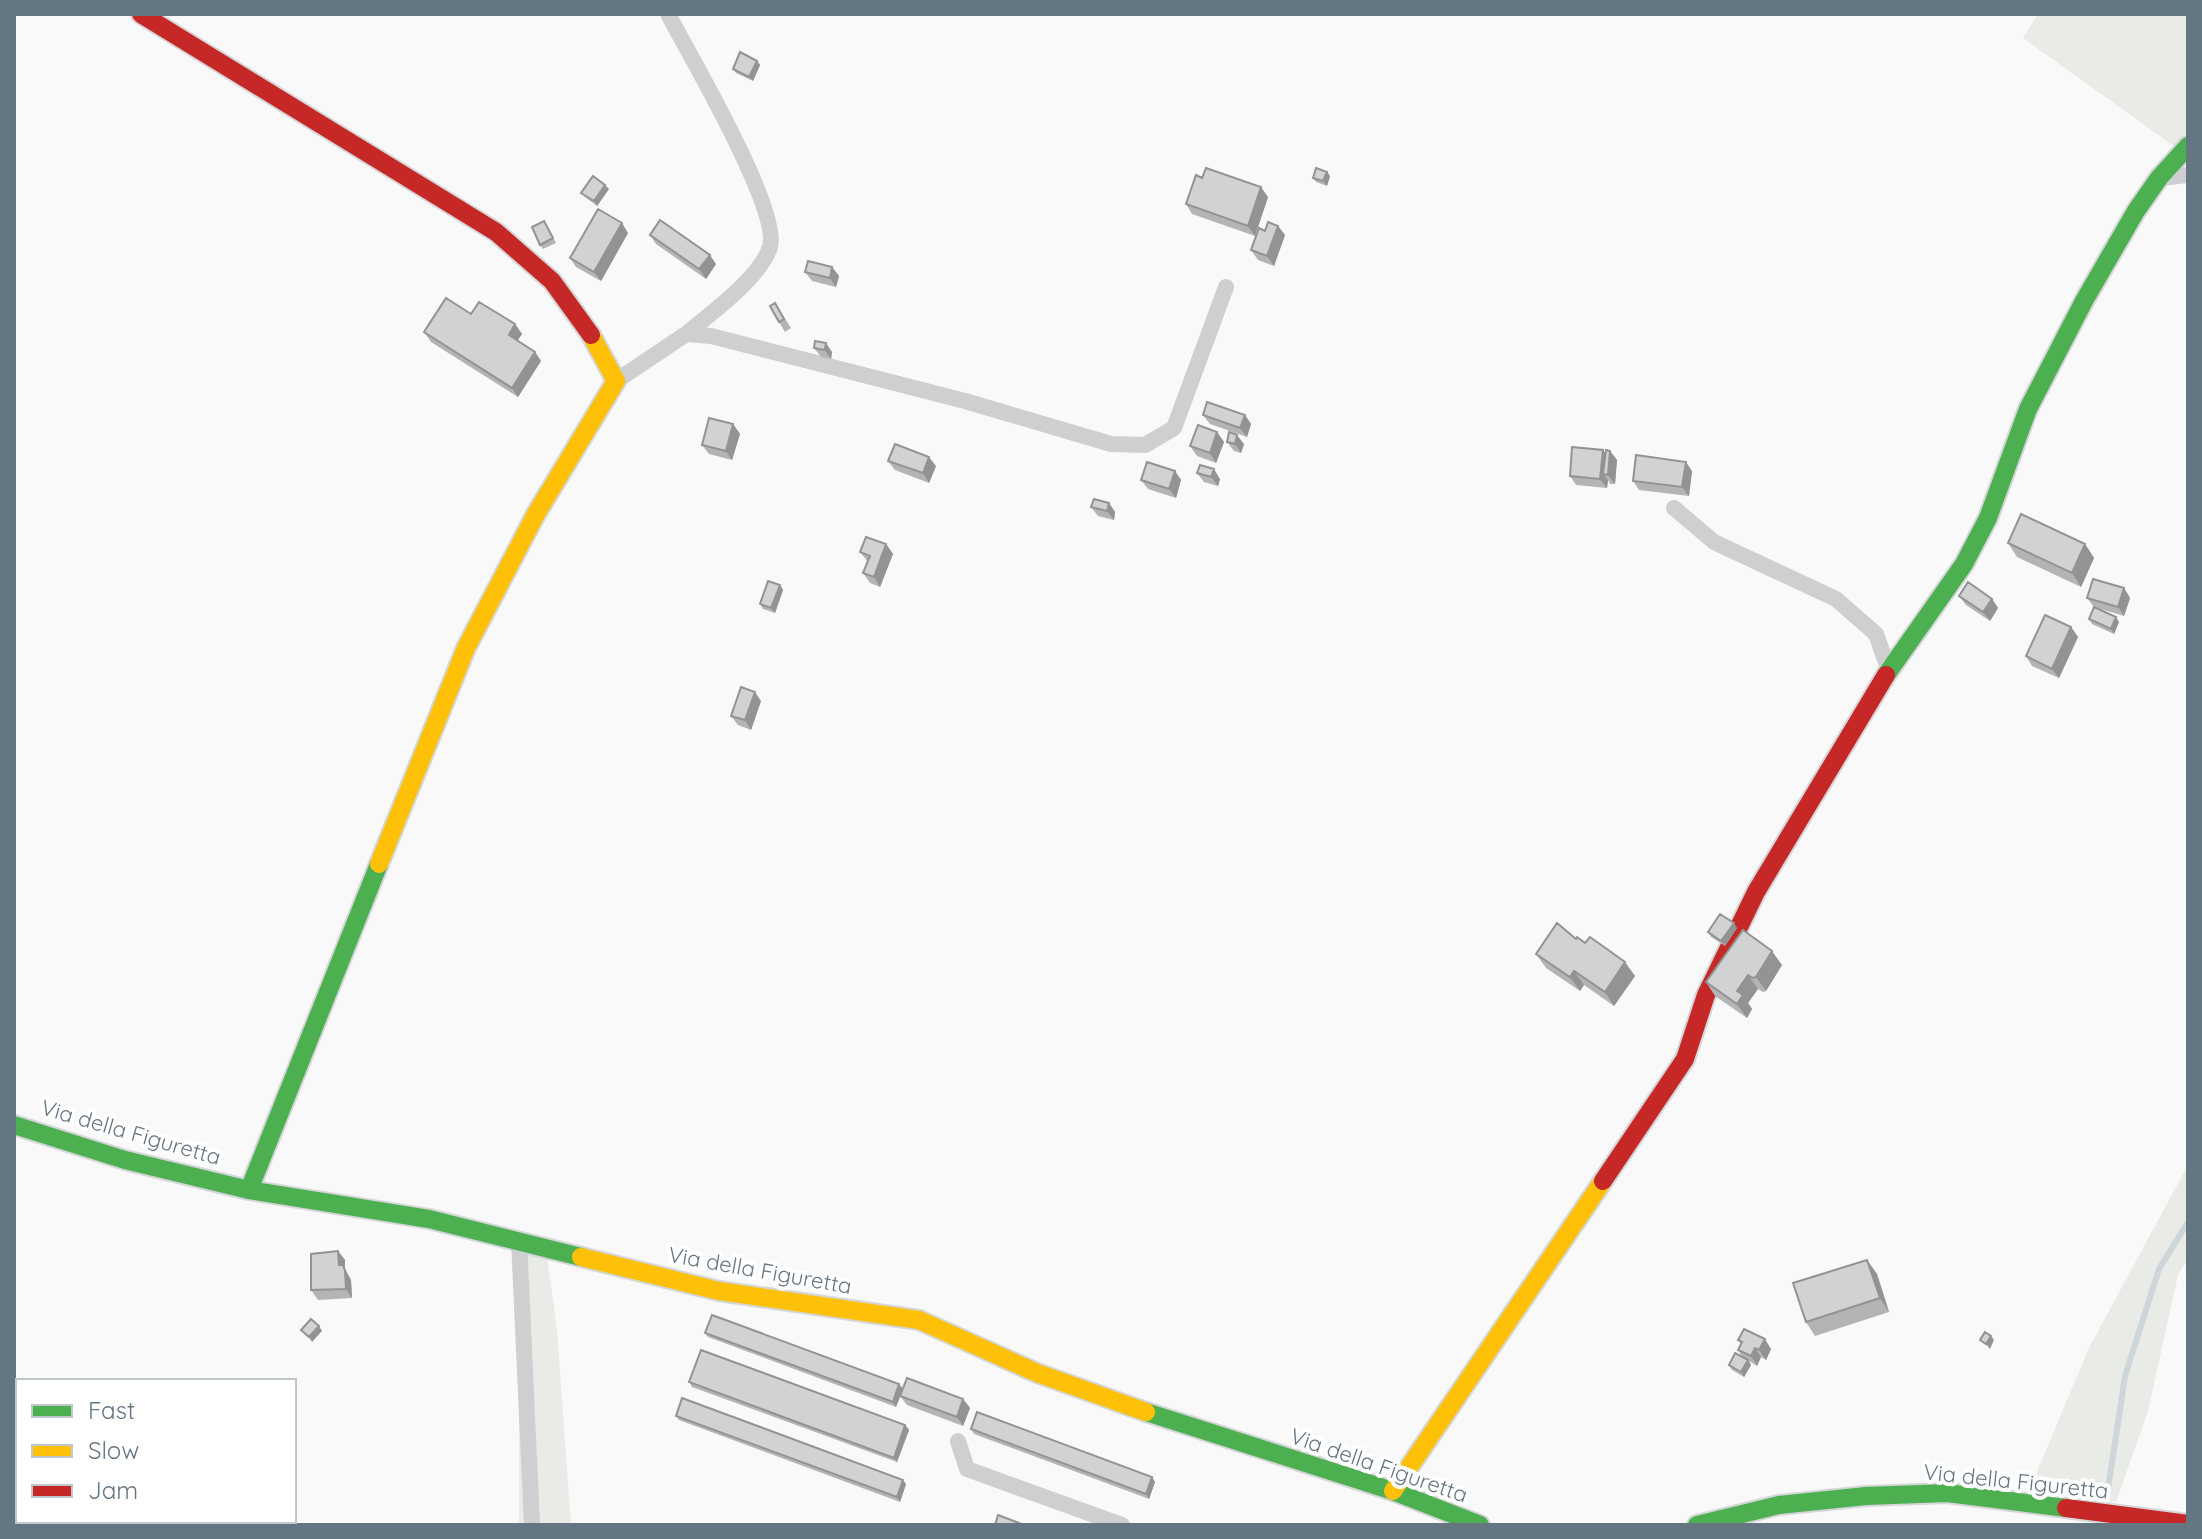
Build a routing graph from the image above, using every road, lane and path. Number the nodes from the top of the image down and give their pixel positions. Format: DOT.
graph roads {
  1 [pos="141,14"];
  2 [pos="668,14"];
  3 [pos="2188,146"];
  4 [pos="2188,175"];
  5 [pos="2159,178"];
  6 [pos="1226,287"];
  7 [pos="686,334"];
  8 [pos="616,381"];
  9 [pos="1674,508"];
  10 [pos="1889,671"];
  11 [pos="14,1125"];
  12 [pos="249,1190"];
  13 [pos="519,1240"];
  14 [pos="958,1441"];
  15 [pos="1393,1491"];
  16 [pos="2188,1524"];
  17 [pos="532,1525"];
  18 [pos="1122,1525"];
  19 [pos="1480,1525"];
  20 [pos="1697,1525"];
  1 -- 8 [label="street"];
  2 -- 7 [label="street"];
  3 -- 5 [label="street"];
  4 -- 5 [label="street"];
  5 -- 10 [label="street"];
  6 -- 7 [label="street"];
  7 -- 8 [label="street"];
  8 -- 12 [label="street"];
  9 -- 10 [label="street"];
  10 -- 15 [label="street"];
  11 -- 12 [label="street, Via della Figuretta"];
  12 -- 13 [label="street, Via della Figuretta"];
  13 -- 15 [label="street, Via della Figuretta"];
  13 -- 17 [label="street"];
  14 -- 18 [label="street"];
  15 -- 19 [label="street, Via della Figuretta"];
  16 -- 20 [label="street, Via della Figuretta"];
}
